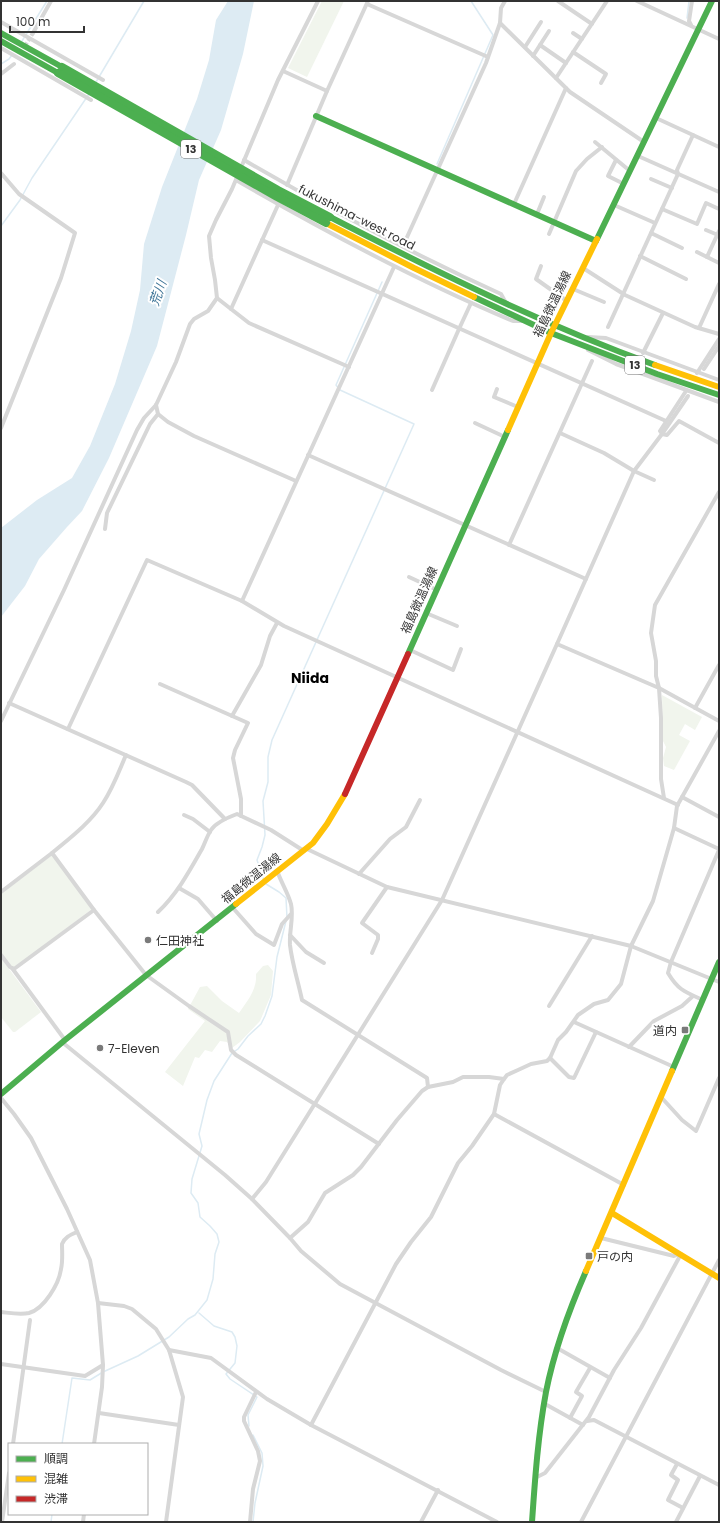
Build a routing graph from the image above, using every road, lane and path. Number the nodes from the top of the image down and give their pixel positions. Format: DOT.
graph roads {
  1 [pos="51,1"];
  2 [pos="318,1"];
  3 [pos="505,1"];
  4 [pos="558,1"];
  5 [pos="607,1"];
  6 [pos="637,1"];
  7 [pos="692,1"];
  8 [pos="712,1"];
  9 [pos="368,2"];
  10 [pos="1,22"];
  11 [pos="541,22"];
  12 [pos="500,23"];
  13 [pos="592,24"];
  14 [pos="695,27"];
  15 [pos="549,31"];
  16 [pos="1,33"];
  17 [pos="33,33"];
  18 [pos="573,33"];
  19 [pos="582,39"];
  20 [pos="719,39"];
  21 [pos="1,41"];
  22 [pos="540,45"];
  23 [pos="524,47"];
  24 [pos="1,48"];
  25 [pos="573,52"];
  26 [pos="533,56"];
  27 [pos="488,57"];
  28 [pos="566,63"];
  29 [pos="14,64"];
  30 [pos="60,70"];
  31 [pos="283,71"];
  32 [pos="1,74"];
  33 [pos="556,78"];
  34 [pos="103,80"];
  35 [pos="601,83"];
  36 [pos="566,88"];
  37 [pos="327,91"];
  38 [pos="91,100"];
  39 [pos="316,116"];
  40 [pos="656,118"];
  41 [pos="693,135"];
  42 [pos="595,142"];
  43 [pos="644,142"];
  44 [pos="602,147"];
  45 [pos="719,147"];
  46 [pos="638,156"];
  47 [pos="244,160"];
  48 [pos="616,160"];
  49 [pos="437,170"];
  50 [pos="630,171"];
  51 [pos="1,173"];
  52 [pos="678,174"];
  53 [pos="651,179"];
  54 [pos="236,180"];
  55 [pos="624,184"];
  56 [pos="287,185"];
  57 [pos="672,188"];
  58 [pos="719,192"];
  59 [pos="544,197"];
  60 [pos="514,204"];
  61 [pos="278,205"];
  62 [pos="614,205"];
  63 [pos="662,209"];
  64 [pos="719,209"];
  65 [pos="536,214"];
  66 [pos="328,220"];
  67 [pos="554,222"];
  68 [pos="655,223"];
  69 [pos="706,230"];
  70 [pos="651,233"];
  71 [pos="718,233"];
  72 [pos="549,234"];
  73 [pos="262,240"];
  74 [pos="596,241"];
  75 [pos="403,246"];
  76 [pos="682,248"];
  77 [pos="697,252"];
  78 [pos="640,256"];
  79 [pos="707,257"];
  80 [pos="719,263"];
  81 [pos="541,266"];
  82 [pos="394,267"];
  83 [pos="583,268"];
  84 [pos="686,279"];
  85 [pos="719,284"];
  86 [pos="573,289"];
  87 [pos="382,294"];
  88 [pos="622,294"];
  89 [pos="217,298"];
  90 [pos="567,301"];
  91 [pos="604,302"];
  92 [pos="471,304"];
  93 [pos="506,304"];
  94 [pos="231,309"];
  95 [pos="663,313"];
  96 [pos="525,320"];
  97 [pos="608,327"];
  98 [pos="699,328"];
  99 [pos="459,329"];
  100 [pos="553,329"];
  101 [pos="719,334"];
  102 [pos="719,339"];
  103 [pos="581,340"];
  104 [pos="719,346"];
  105 [pos="643,353"];
  106 [pos="592,361"];
  107 [pos="537,364"];
  108 [pos="348,367"];
  109 [pos="704,369"];
  110 [pos="697,372"];
  111 [pos="719,380"];
  112 [pos="582,384"];
  113 [pos="719,387"];
  114 [pos="497,389"];
  115 [pos="432,390"];
  116 [pos="686,390"];
  117 [pos="719,395"];
  118 [pos="688,396"];
  119 [pos="719,402"];
  120 [pos="156,405"];
  121 [pos="518,408"];
  122 [pos="158,414"];
  123 [pos="666,421"];
  124 [pos="475,423"];
  125 [pos="1,428"];
  126 [pos="560,433"];
  127 [pos="662,434"];
  128 [pos="505,436"];
  129 [pos="719,443"];
  130 [pos="308,455"];
  131 [pos="634,471"];
  132 [pos="654,480"];
  133 [pos="296,481"];
  134 [pos="719,492"];
  135 [pos="465,526"];
  136 [pos="105,529"];
  137 [pos="509,545"];
  138 [pos="409,577"];
  139 [pos="586,579"];
  140 [pos="437,590"];
  141 [pos="242,601"];
  142 [pos="426,613"];
  143 [pos="277,622"];
  144 [pos="457,626"];
  145 [pos="557,644"];
  146 [pos="410,650"];
  147 [pos="461,650"];
  148 [pos="719,665"];
  149 [pos="397,678"];
  150 [pos="160,684"];
  151 [pos="659,688"];
  152 [pos="10,703"];
  153 [pos="695,708"];
  154 [pos="232,716"];
  155 [pos="1,721"];
  156 [pos="719,722"];
  157 [pos="68,729"];
  158 [pos="719,731"];
  159 [pos="517,732"];
  160 [pos="126,755"];
  161 [pos="664,798"];
  162 [pos="682,798"];
  163 [pos="420,800"];
  164 [pos="678,805"];
  165 [pos="184,815"];
  166 [pos="241,816"];
  167 [pos="719,817"];
  168 [pos="225,819"];
  169 [pos="674,828"];
  170 [pos="210,832"];
  171 [pos="719,849"];
  172 [pos="306,850"];
  173 [pos="52,854"];
  174 [pos="278,873"];
  175 [pos="360,874"];
  176 [pos="387,887"];
  177 [pos="179,888"];
  178 [pos="1,892"];
  179 [pos="442,900"];
  180 [pos="233,908"];
  181 [pos="94,910"];
  182 [pos="158,912"];
  183 [pos="291,913"];
  184 [pos="217,921"];
  185 [pos="290,935"];
  186 [pos="592,936"];
  187 [pos="631,946"];
  188 [pos="372,953"];
  189 [pos="1,955"];
  190 [pos="671,962"];
  191 [pos="719,962"];
  192 [pos="324,963"];
  193 [pos="12,968"];
  194 [pos="146,975"];
  195 [pos="715,981"];
  196 [pos="693,996"];
  197 [pos="702,1000"];
  198 [pos="549,1006"];
  199 [pos="574,1022"];
  200 [pos="596,1032"];
  201 [pos="357,1034"];
  202 [pos="63,1041"];
  203 [pos="629,1047"];
  204 [pos="550,1058"];
  205 [pos="674,1067"];
  206 [pos="719,1078"];
  207 [pos="504,1079"];
  208 [pos="428,1087"];
  209 [pos="1,1094"];
  210 [pos="661,1097"];
  211 [pos="1,1098"];
  212 [pos="314,1104"];
  213 [pos="494,1114"];
  214 [pos="378,1144"];
  215 [pos="624,1185"];
  216 [pos="252,1199"];
  217 [pos="612,1212"];
  218 [pos="77,1232"];
  219 [pos="290,1238"];
  220 [pos="601,1238"];
  221 [pos="680,1254"];
  222 [pos="719,1260"];
  223 [pos="716,1276"];
  224 [pos="98,1303"];
  225 [pos="375,1304"];
  226 [pos="1,1312"];
  227 [pos="30,1320"];
  228 [pos="557,1348"];
  229 [pos="169,1350"];
  230 [pos="1,1364"];
  231 [pos="103,1365"];
  232 [pos="24,1367"];
  233 [pos="590,1368"];
  234 [pos="610,1378"];
  235 [pos="256,1392"];
  236 [pos="546,1392"];
  237 [pos="545,1404"];
  238 [pos="99,1413"];
  239 [pos="570,1418"];
  240 [pos="586,1421"];
  241 [pos="311,1424"];
  242 [pos="179,1425"];
  243 [pos="583,1425"];
  244 [pos="625,1437"];
  245 [pos="13,1443"];
  246 [pos="94,1443"];
  247 [pos="677,1464"];
  248 [pos="700,1476"];
  249 [pos="536,1478"];
  250 [pos="8,1480"];
  251 [pos="719,1486"];
  252 [pos="438,1490"];
  253 [pos="683,1508"];
  254 [pos="2,1522"];
  255 [pos="166,1522"];
  256 [pos="250,1522"];
  257 [pos="421,1522"];
  258 [pos="498,1522"];
  259 [pos="532,1522"];
  260 [pos="581,1522"];
  261 [pos="676,1522"];
  1 -- 17 [label="street"];
  2 -- 31 [label="street"];
  3 -- 12 [label="street"];
  4 -- 13 [label="street"];
  5 -- 13 [label="street"];
  6 -- 14 [label="street"];
  7 -- 14 [label="street"];
  8 -- 14 [label="main road, 福島微温湯線"];
  9 -- 27 [label="street"];
  9 -- 37 [label="street"];
  10 -- 34 [label="street"];
  11 -- 23 [label="street"];
  12 -- 23 [label="street"];
  12 -- 27 [label="street"];
  13 -- 19 [label="street"];
  14 -- 20 [label="street"];
  14 -- 40 [label="main road, 福島微温湯線"];
  15 -- 22 [label="street"];
  16 -- 30 [label="main road, fukushima-west road / 13"];
  18 -- 19 [label="street"];
  19 -- 25 [label="street"];
  21 -- 30 [label="main road, fukushima-west road / 13"];
  22 -- 26 [label="street"];
  22 -- 28 [label="street"];
  23 -- 26 [label="street"];
  24 -- 38 [label="street"];
  25 -- 28 [label="street"];
  25 -- 35 [label="street"];
  26 -- 33 [label="street"];
  27 -- 49 [label="street"];
  28 -- 33 [label="street"];
  29 -- 32 [label="street"];
  30 -- 66 [label="main road, fukushima-west road / 13, bridge"];
  31 -- 37 [label="street"];
  31 -- 47 [label="street"];
  33 -- 36 [label="street"];
  36 -- 43 [label="street"];
  36 -- 60 [label="street"];
  37 -- 39 [label="street"];
  39 -- 49 [label="main road"];
  39 -- 56 [label="street"];
  40 -- 41 [label="street"];
  40 -- 43 [label="main road, 福島微温湯線"];
  41 -- 45 [label="street"];
  41 -- 52 [label="street"];
  42 -- 44 [label="street"];
  43 -- 46 [label="main road, 福島微温湯線"];
  44 -- 48 [label="street"];
  44 -- 67 [label="street"];
  46 -- 50 [label="main road, 福島微温湯線"];
  46 -- 52 [label="street"];
  47 -- 54 [label="street"];
  47 -- 56 [label="street"];
  48 -- 50 [label="street"];
  48 -- 55 [label="street"];
  49 -- 60 [label="main road"];
  49 -- 75 [label="street"];
  50 -- 55 [label="main road, 福島微温湯線"];
  51 -- 125 [label="street"];
  52 -- 57 [label="street"];
  52 -- 58 [label="street"];
  53 -- 57 [label="street"];
  54 -- 61 [label="street"];
  54 -- 89 [label="street"];
  55 -- 62 [label="main road, 福島微温湯線"];
  56 -- 75 [label="street"];
  57 -- 63 [label="street"];
  59 -- 65 [label="street"];
  60 -- 65 [label="main road"];
  61 -- 73 [label="street"];
  61 -- 82 [label="street"];
  62 -- 68 [label="street"];
  62 -- 74 [label="main road, 福島微温湯線"];
  63 -- 64 [label="street"];
  63 -- 68 [label="street"];
  65 -- 67 [label="main road"];
  66 -- 93 [label="main road, fukushima-west road / 13"];
  66 -- 96 [label="main road, fukushima-west road / 13"];
  67 -- 72 [label="street"];
  67 -- 74 [label="main road"];
  68 -- 70 [label="street"];
  69 -- 71 [label="street"];
  70 -- 76 [label="street"];
  70 -- 78 [label="street"];
  71 -- 79 [label="street"];
  73 -- 87 [label="street"];
  73 -- 94 [label="street"];
  74 -- 83 [label="main road, 福島微温湯線"];
  75 -- 93 [label="street"];
  77 -- 79 [label="street"];
  78 -- 84 [label="street"];
  78 -- 88 [label="street"];
  79 -- 80 [label="street"];
  81 -- 90 [label="street"];
  82 -- 87 [label="street"];
  82 -- 92 [label="street"];
  83 -- 86 [label="main road, 福島微温湯線"];
  83 -- 88 [label="street"];
  85 -- 98 [label="street"];
  86 -- 90 [label="main road, 福島微温湯線"];
  86 -- 91 [label="street"];
  87 -- 99 [label="street"];
  87 -- 108 [label="street"];
  88 -- 95 [label="street"];
  88 -- 97 [label="street"];
  89 -- 94 [label="street"];
  89 -- 120 [label="street"];
  90 -- 100 [label="main road, 福島微温湯線"];
  92 -- 96 [label="street"];
  92 -- 99 [label="street"];
  93 -- 100 [label="main road, fukushima-west road / 13"];
  94 -- 108 [label="street"];
  95 -- 98 [label="street"];
  95 -- 105 [label="street"];
  96 -- 100 [label="main road, fukushima-west road / 13"];
  98 -- 101 [label="street"];
  99 -- 107 [label="street"];
  99 -- 115 [label="street"];
  100 -- 103 [label="main road, fukushima-west road / 13"];
  100 -- 107 [label="main road, 福島微温湯線"];
  102 -- 110 [label="street"];
  103 -- 105 [label="street"];
  103 -- 113 [label="main road, fukushima-west road / 13"];
  103 -- 116 [label="street"];
  103 -- 117 [label="main road, fukushima-west road / 13"];
  104 -- 109 [label="street"];
  105 -- 110 [label="street"];
  106 -- 112 [label="street"];
  107 -- 112 [label="street"];
  107 -- 121 [label="main road, 福島微温湯線"];
  108 -- 130 [label="street"];
  110 -- 111 [label="street"];
  112 -- 123 [label="street"];
  112 -- 126 [label="street"];
  114 -- 121 [label="street"];
  116 -- 119 [label="street"];
  116 -- 123 [label="street"];
  118 -- 127 [label="street"];
  120 -- 122 [label="street"];
  120 -- 152 [label="street"];
  121 -- 128 [label="main road, 福島微温湯線"];
  122 -- 133 [label="street"];
  122 -- 136 [label="street"];
  123 -- 127 [label="street"];
  124 -- 128 [label="street"];
  126 -- 131 [label="street"];
  126 -- 137 [label="street"];
  127 -- 129 [label="street"];
  127 -- 131 [label="street"];
  128 -- 135 [label="main road, 福島微温湯線"];
  130 -- 133 [label="street"];
  130 -- 135 [label="street"];
  131 -- 132 [label="street"];
  131 -- 139 [label="street"];
  133 -- 141 [label="street"];
  134 -- 151 [label="street"];
  135 -- 137 [label="street"];
  135 -- 140 [label="main road, 福島微温湯線"];
  137 -- 139 [label="street"];
  138 -- 140 [label="street"];
  139 -- 145 [label="street"];
  140 -- 142 [label="main road, 福島微温湯線"];
  141 -- 143 [label="street"];
  141 -- 157 [label="street"];
  142 -- 144 [label="street"];
  142 -- 146 [label="main road, 福島微温湯線"];
  143 -- 149 [label="street"];
  143 -- 154 [label="street"];
  145 -- 151 [label="street"];
  145 -- 159 [label="street"];
  146 -- 147 [label="street"];
  146 -- 149 [label="main road, 福島微温湯線"];
  148 -- 153 [label="street"];
  149 -- 159 [label="street"];
  149 -- 172 [label="main road, 福島微温湯線"];
  150 -- 154 [label="street"];
  151 -- 153 [label="street"];
  151 -- 161 [label="street"];
  152 -- 155 [label="street"];
  152 -- 157 [label="street"];
  153 -- 156 [label="street"];
  154 -- 166 [label="street"];
  157 -- 160 [label="street"];
  158 -- 162 [label="street"];
  159 -- 161 [label="street"];
  159 -- 179 [label="street"];
  160 -- 168 [label="street"];
  160 -- 173 [label="street"];
  161 -- 164 [label="street"];
  162 -- 164 [label="street"];
  162 -- 167 [label="street"];
  163 -- 175 [label="street"];
  164 -- 169 [label="street"];
  165 -- 170 [label="street"];
  166 -- 168 [label="street"];
  166 -- 172 [label="street"];
  168 -- 170 [label="street"];
  169 -- 171 [label="street"];
  169 -- 187 [label="street"];
  170 -- 177 [label="street"];
  171 -- 190 [label="street"];
  172 -- 174 [label="main road, 福島微温湯線"];
  172 -- 175 [label="street"];
  173 -- 178 [label="street"];
  173 -- 181 [label="street"];
  174 -- 180 [label="main road, 福島微温湯線"];
  174 -- 183 [label="street"];
  175 -- 176 [label="street"];
  176 -- 179 [label="street"];
  176 -- 188 [label="street"];
  177 -- 182 [label="street"];
  177 -- 184 [label="street"];
  179 -- 186 [label="street"];
  179 -- 201 [label="street"];
  180 -- 183 [label="street"];
  180 -- 184 [label="main road, 福島微温湯線"];
  181 -- 193 [label="street"];
  181 -- 194 [label="street"];
  183 -- 185 [label="street"];
  184 -- 194 [label="main road, 福島微温湯線"];
  185 -- 192 [label="street"];
  185 -- 201 [label="street"];
  186 -- 187 [label="street"];
  186 -- 198 [label="street"];
  187 -- 190 [label="street"];
  187 -- 199 [label="street"];
  189 -- 193 [label="street"];
  190 -- 195 [label="street"];
  190 -- 196 [label="street"];
  191 -- 195 [label="main road"];
  193 -- 202 [label="street"];
  194 -- 202 [label="main road, 福島微温湯線"];
  194 -- 212 [label="street"];
  195 -- 197 [label="main road"];
  196 -- 197 [label="street"];
  196 -- 203 [label="street"];
  197 -- 205 [label="main road"];
  199 -- 200 [label="street"];
  199 -- 204 [label="street"];
  200 -- 203 [label="street"];
  200 -- 204 [label="street"];
  201 -- 208 [label="street"];
  201 -- 212 [label="street"];
  202 -- 209 [label="main road, 福島微温湯線"];
  202 -- 216 [label="street"];
  203 -- 205 [label="street"];
  204 -- 207 [label="street"];
  205 -- 210 [label="main road"];
  206 -- 210 [label="street"];
  207 -- 208 [label="street"];
  207 -- 213 [label="street"];
  208 -- 214 [label="street"];
  210 -- 215 [label="main road"];
  211 -- 218 [label="street"];
  212 -- 214 [label="street"];
  212 -- 216 [label="street"];
  213 -- 215 [label="street"];
  213 -- 225 [label="street"];
  214 -- 219 [label="street"];
  215 -- 217 [label="main road"];
  216 -- 219 [label="street"];
  217 -- 220 [label="main road"];
  217 -- 221 [label="main road"];
  218 -- 224 [label="street"];
  218 -- 226 [label="street"];
  219 -- 225 [label="street"];
  220 -- 221 [label="street"];
  220 -- 228 [label="main road"];
  221 -- 223 [label="main road"];
  221 -- 234 [label="street"];
  222 -- 223 [label="street"];
  223 -- 244 [label="street"];
  224 -- 229 [label="street"];
  224 -- 231 [label="street"];
  225 -- 236 [label="street"];
  225 -- 241 [label="street"];
  227 -- 232 [label="street"];
  228 -- 233 [label="street"];
  228 -- 236 [label="main road"];
  229 -- 235 [label="street"];
  229 -- 242 [label="street"];
  230 -- 232 [label="street"];
  231 -- 232 [label="street"];
  231 -- 238 [label="street"];
  232 -- 245 [label="street"];
  233 -- 234 [label="street"];
  233 -- 239 [label="street"];
  234 -- 240 [label="street"];
  235 -- 241 [label="street"];
  235 -- 256 [label="street"];
  236 -- 237 [label="main road"];
  237 -- 239 [label="street"];
  237 -- 249 [label="main road"];
  238 -- 242 [label="street"];
  238 -- 246 [label="street"];
  239 -- 243 [label="street"];
  240 -- 243 [label="street"];
  240 -- 244 [label="street"];
  241 -- 252 [label="street"];
  242 -- 255 [label="street"];
  243 -- 249 [label="street"];
  244 -- 247 [label="street"];
  244 -- 260 [label="street"];
  247 -- 248 [label="street"];
  247 -- 253 [label="street"];
  248 -- 251 [label="street"];
  248 -- 253 [label="street"];
  249 -- 259 [label="main road"];
  250 -- 254 [label="street"];
  252 -- 257 [label="street"];
  252 -- 258 [label="street"];
  253 -- 261 [label="street"];
}
